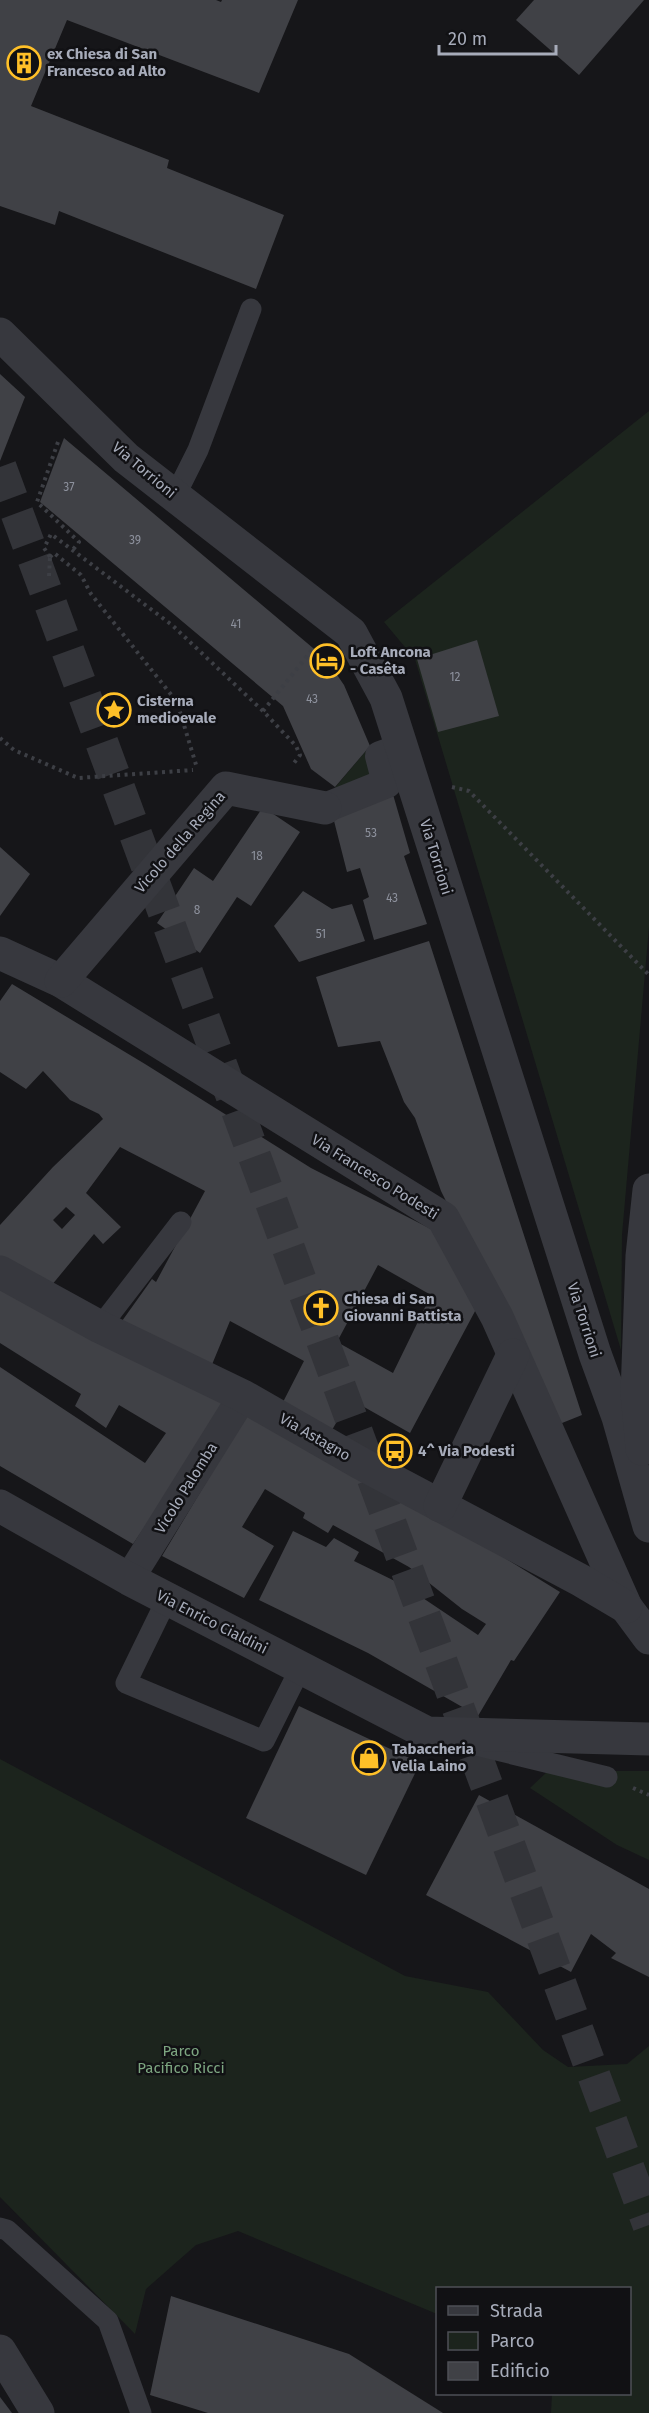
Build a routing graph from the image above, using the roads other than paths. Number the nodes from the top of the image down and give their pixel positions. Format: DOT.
graph roads {
  1 [pos="251,309"];
  2 [pos="0,334"];
  3 [pos="175,496"];
  4 [pos="402,748"];
  5 [pos="325,808"];
  6 [pos="1,957"];
  7 [pos="61,981"];
  8 [pos="649,1190"];
  9 [pos="181,1221"];
  10 [pos="0,1272"];
  11 [pos="100,1327"];
  12 [pos="513,1355"];
  13 [pos="243,1396"];
  14 [pos="0,1506"];
  15 [pos="440,1506"];
  16 [pos="649,1526"];
  17 [pos="129,1580"];
  18 [pos="168,1599"];
  19 [pos="626,1607"];
  20 [pos="649,1638"];
  21 [pos="301,1667"];
  22 [pos="427,1733"];
  23 [pos="649,1740"];
  24 [pos="607,1777"];
  25 [pos="0,2228"];
  26 [pos="0,2351"];
  27 [pos="38,2413"];
  28 [pos="141,2413"];
  1 -- 3 [label="lane"];
  2 -- 3 [label="street, Via Torrioni"];
  3 -- 4 [label="street, Via Torrioni"];
  4 -- 5 [label="street, Vicolo della Regina"];
  4 -- 16 [label="street, Via Torrioni"];
  5 -- 7 [label="street, Vicolo della Regina"];
  6 -- 7 [label="street, Via Francesco Podesti"];
  7 -- 12 [label="street, Via Francesco Podesti"];
  8 -- 16 [label="street"];
  9 -- 11 [label="lane"];
  10 -- 11 [label="street, Via Astagno"];
  11 -- 13 [label="street, Via Astagno"];
  12 -- 15 [label="street"];
  12 -- 19 [label="street, Via Francesco Podesti"];
  13 -- 15 [label="street, Via Astagno"];
  13 -- 17 [label="street, Vicolo Palomba"];
  14 -- 17 [label="street, Via Enrico Cialdini"];
  15 -- 19 [label="street, Via Astagno"];
  17 -- 18 [label="street, Via Enrico Cialdini"];
  18 -- 21 [label="street, Via Enrico Cialdini"];
  18 -- 21 [label="lane"];
  19 -- 20 [label="street"];
  21 -- 22 [label="street, Via Enrico Cialdini"];
  22 -- 23 [label="street"];
  22 -- 24 [label="lane"];
  25 -- 28 [label="lane"];
  26 -- 27 [label="street"];
}
